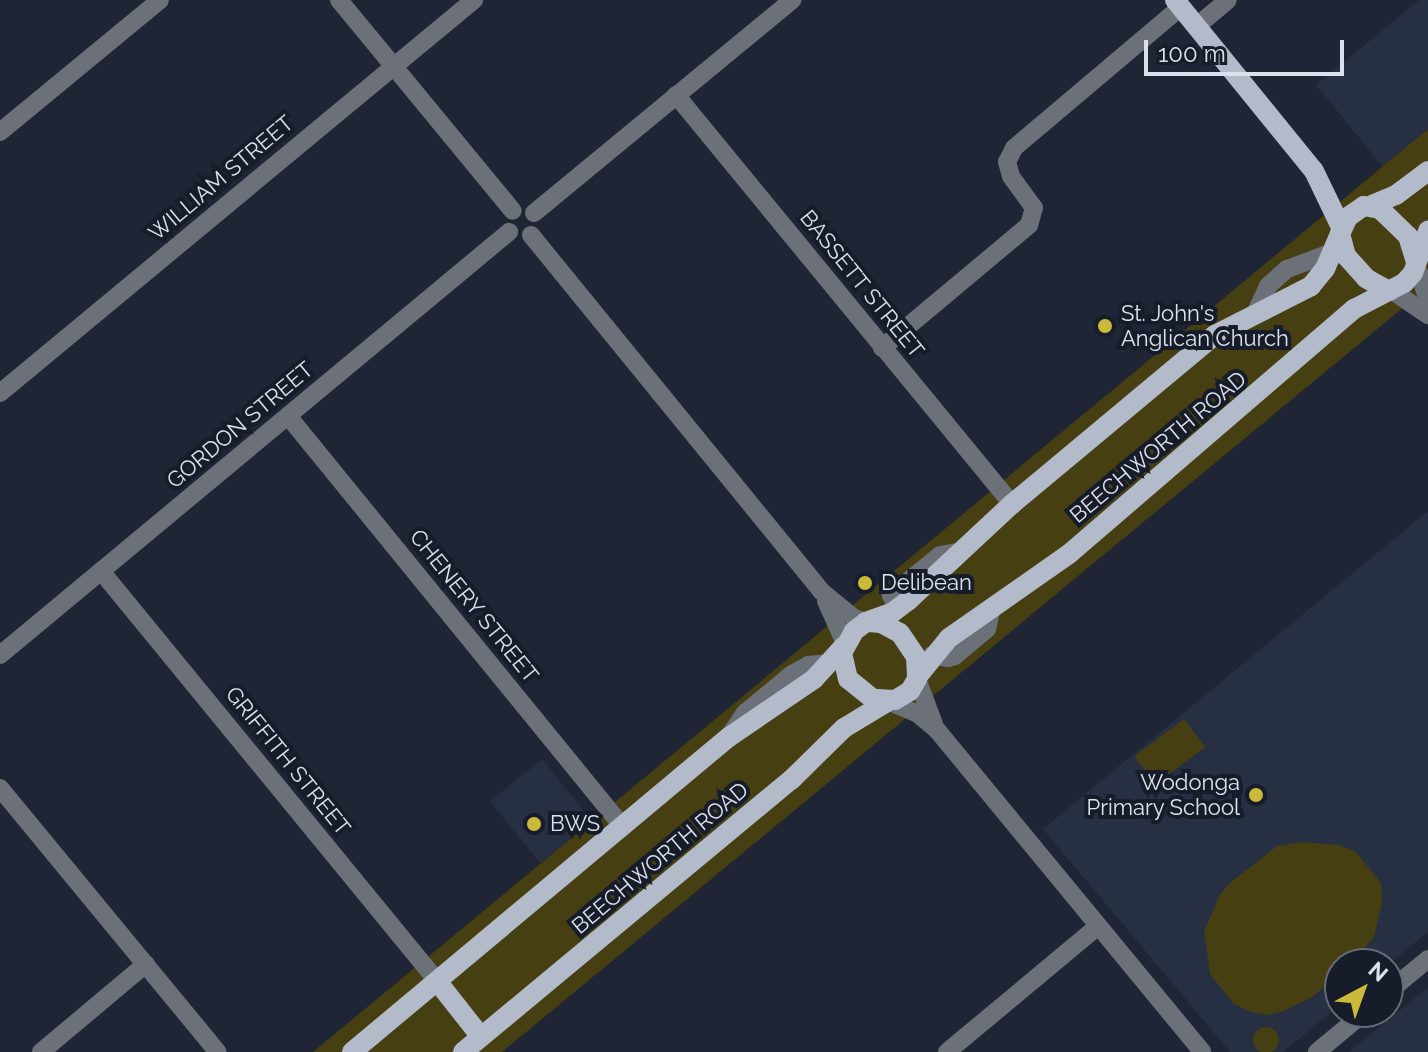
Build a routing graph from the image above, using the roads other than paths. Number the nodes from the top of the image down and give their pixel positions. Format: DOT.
graph roads {
  1 [pos="160,0"];
  2 [pos="339,0"];
  3 [pos="474,0"];
  4 [pos="792,0"];
  5 [pos="1228,0"];
  6 [pos="1178,4"];
  7 [pos="1197,26"];
  8 [pos="393,67"];
  9 [pos="676,95"];
  10 [pos="0,132"];
  11 [pos="1314,171"];
  12 [pos="1428,171"];
  13 [pos="1368,205"];
  14 [pos="513,211"];
  15 [pos="534,213"];
  16 [pos="509,232"];
  17 [pos="531,235"];
  18 [pos="1338,238"];
  19 [pos="1422,249"];
  20 [pos="1390,290"];
  21 [pos="1428,300"];
  22 [pos="1428,315"];
  23 [pos="882,348"];
  24 [pos="0,393"];
  25 [pos="288,416"];
  26 [pos="1012,504"];
  27 [pos="101,571"];
  28 [pos="821,591"];
  29 [pos="867,622"];
  30 [pos="844,644"];
  31 [pos="0,655"];
  32 [pos="917,677"];
  33 [pos="888,702"];
  34 [pos="937,730"];
  35 [pos="0,788"];
  36 [pos="623,827"];
  37 [pos="1098,926"];
  38 [pos="1428,959"];
  39 [pos="146,964"];
  40 [pos="1404,979"];
  41 [pos="437,981"];
  42 [pos="1346,1028"];
  43 [pos="481,1037"];
  44 [pos="41,1052"];
  45 [pos="218,1052"];
  46 [pos="352,1052"];
  47 [pos="463,1052"];
  48 [pos="947,1052"];
  49 [pos="1202,1052"];
  50 [pos="1317,1052"];
  1 -- 10 [label="street"];
  2 -- 8 [label="street"];
  3 -- 8 [label="street, WILLIAM STREET"];
  4 -- 9 [label="street"];
  5 -- 7 [label="street"];
  6 -- 7 [label="main road"];
  6 -- 23 [label="street"];
  7 -- 11 [label="main road"];
  8 -- 14 [label="street"];
  8 -- 24 [label="street, WILLIAM STREET"];
  9 -- 15 [label="street"];
  9 -- 23 [label="street, BASSETT STREET"];
  11 -- 13 [label="main road"];
  11 -- 18 [label="main road"];
  12 -- 13 [label="main road"];
  13 -- 18 [label="main road"];
  13 -- 19 [label="main road"];
  14 -- 15 [label="street"];
  14 -- 16 [label="street"];
  15 -- 17 [label="street"];
  16 -- 17 [label="street"];
  16 -- 25 [label="street, GORDON STREET"];
  17 -- 28 [label="street"];
  18 -- 20 [label="main road"];
  18 -- 26 [label="main road"];
  19 -- 20 [label="main road"];
  19 -- 21 [label="street"];
  20 -- 22 [label="street"];
  20 -- 32 [label="main road, BEECHWORTH ROAD"];
  23 -- 26 [label="street, BASSETT STREET"];
  25 -- 27 [label="street, GORDON STREET"];
  25 -- 36 [label="street, CHENERY STREET"];
  26 -- 29 [label="main road"];
  27 -- 31 [label="street, GORDON STREET"];
  27 -- 41 [label="street, GRIFFITH STREET"];
  28 -- 29 [label="street"];
  28 -- 30 [label="street"];
  29 -- 30 [label="main road"];
  29 -- 32 [label="main road"];
  30 -- 33 [label="main road"];
  30 -- 36 [label="main road"];
  32 -- 33 [label="main road"];
  32 -- 34 [label="street"];
  33 -- 34 [label="street"];
  33 -- 43 [label="main road, BEECHWORTH ROAD"];
  34 -- 37 [label="street"];
  35 -- 39 [label="street"];
  36 -- 41 [label="main road"];
  37 -- 48 [label="street"];
  37 -- 49 [label="street"];
  38 -- 40 [label="street"];
  39 -- 44 [label="street"];
  39 -- 45 [label="street"];
  41 -- 43 [label="main road"];
  41 -- 46 [label="main road"];
  42 -- 50 [label="street"];
  43 -- 47 [label="main road, BEECHWORTH ROAD"];
}
